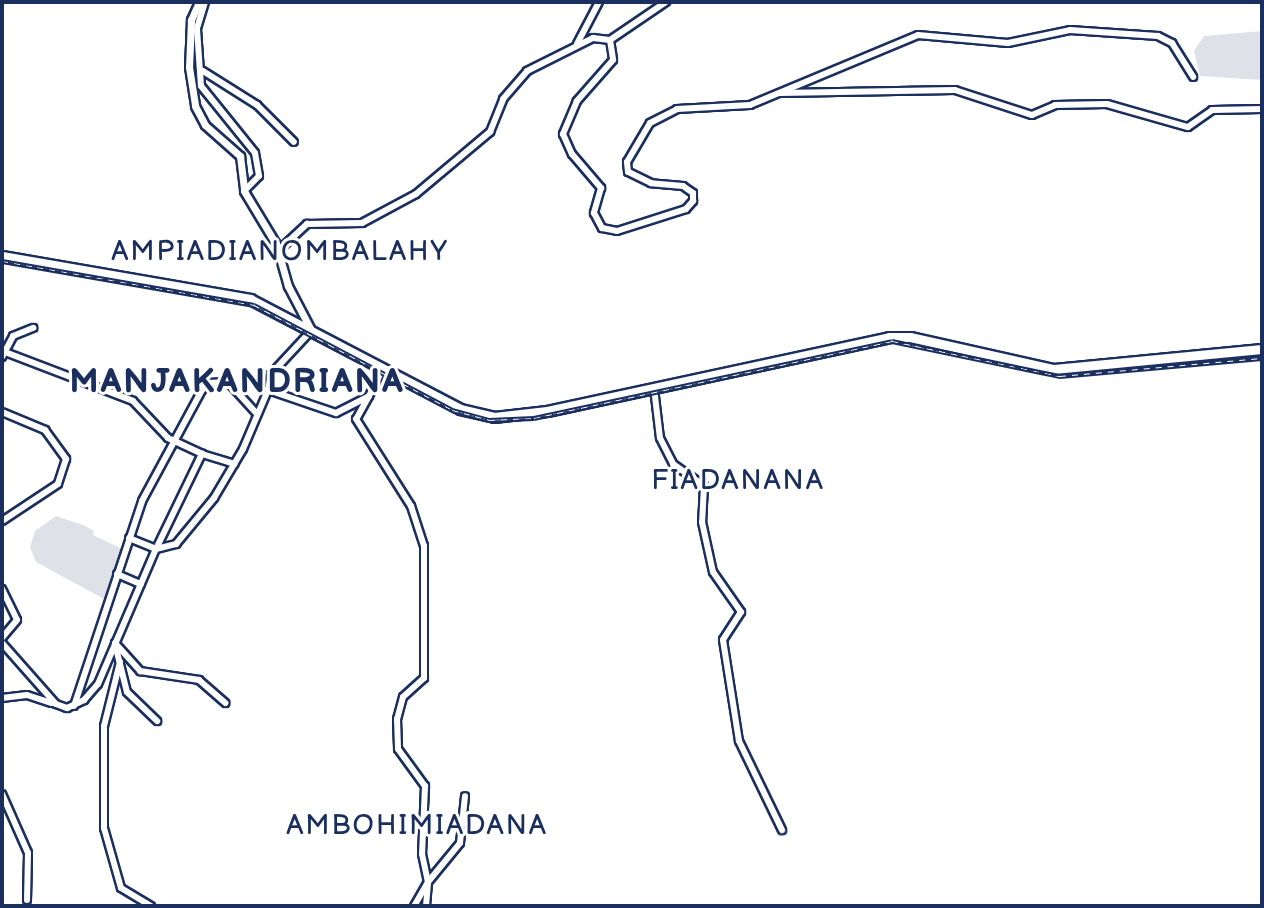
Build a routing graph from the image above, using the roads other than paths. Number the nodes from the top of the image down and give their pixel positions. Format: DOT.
graph roads {
  1 [pos="202,2"];
  2 [pos="599,2"];
  3 [pos="666,2"];
  4 [pos="610,40"];
  5 [pos="577,44"];
  6 [pos="200,64"];
  7 [pos="1193,77"];
  8 [pos="773,94"];
  9 [pos="1262,109"];
  10 [pos="294,142"];
  11 [pos="244,191"];
  12 [pos="278,251"];
  13 [pos="2,256"];
  14 [pos="33,328"];
  15 [pos="311,331"];
  16 [pos="1262,349"];
  17 [pos="3,354"];
  18 [pos="383,368"];
  19 [pos="654,388"];
  20 [pos="268,390"];
  21 [pos="369,396"];
  22 [pos="2,412"];
  23 [pos="257,414"];
  24 [pos="174,441"];
  25 [pos="202,454"];
  26 [pos="235,464"];
  27 [pos="2,521"];
  28 [pos="129,538"];
  29 [pos="156,549"];
  30 [pos="117,574"];
  31 [pos="141,584"];
  32 [pos="2,589"];
  33 [pos="2,640"];
  34 [pos="115,643"];
  35 [pos="120,662"];
  36 [pos="2,698"];
  37 [pos="225,703"];
  38 [pos="56,704"];
  39 [pos="74,706"];
  40 [pos="157,721"];
  41 [pos="2,794"];
  42 [pos="465,796"];
  43 [pos="782,830"];
  44 [pos="428,882"];
  45 [pos="27,900"];
  46 [pos="425,904"];
  47 [pos="151,906"];
  48 [pos="414,906"];
  1 -- 6 [label="street"];
  1 -- 11 [label="street"];
  2 -- 5 [label="street"];
  3 -- 4 [label="street"];
  4 -- 5 [label="street"];
  4 -- 8 [label="street"];
  5 -- 12 [label="street"];
  6 -- 10 [label="street"];
  6 -- 11 [label="street"];
  7 -- 8 [label="street"];
  8 -- 9 [label="street"];
  11 -- 12 [label="street"];
  12 -- 15 [label="street"];
  13 -- 15 [label="main road"];
  14 -- 17 [label="street"];
  15 -- 18 [label="main road"];
  15 -- 20 [label="street"];
  16 -- 19 [label="main road"];
  17 -- 24 [label="street"];
  18 -- 19 [label="main road"];
  18 -- 21 [label="street"];
  19 -- 43 [label="street"];
  20 -- 21 [label="street"];
  20 -- 23 [label="street"];
  21 -- 44 [label="street"];
  22 -- 27 [label="street"];
  23 -- 24 [label="street"];
  23 -- 26 [label="street"];
  24 -- 25 [label="street"];
  24 -- 28 [label="street"];
  25 -- 26 [label="street"];
  25 -- 29 [label="street"];
  26 -- 29 [label="street"];
  28 -- 29 [label="street"];
  28 -- 30 [label="street"];
  29 -- 31 [label="street"];
  30 -- 31 [label="street"];
  30 -- 39 [label="street"];
  31 -- 34 [label="street"];
  32 -- 33 [label="street"];
  33 -- 38 [label="street"];
  34 -- 35 [label="street"];
  34 -- 37 [label="street"];
  34 -- 39 [label="street"];
  35 -- 40 [label="street"];
  35 -- 47 [label="street"];
  36 -- 38 [label="street"];
  38 -- 39 [label="street"];
  41 -- 45 [label="street"];
  42 -- 44 [label="street"];
  44 -- 46 [label="street"];
  44 -- 48 [label="street"];
}
